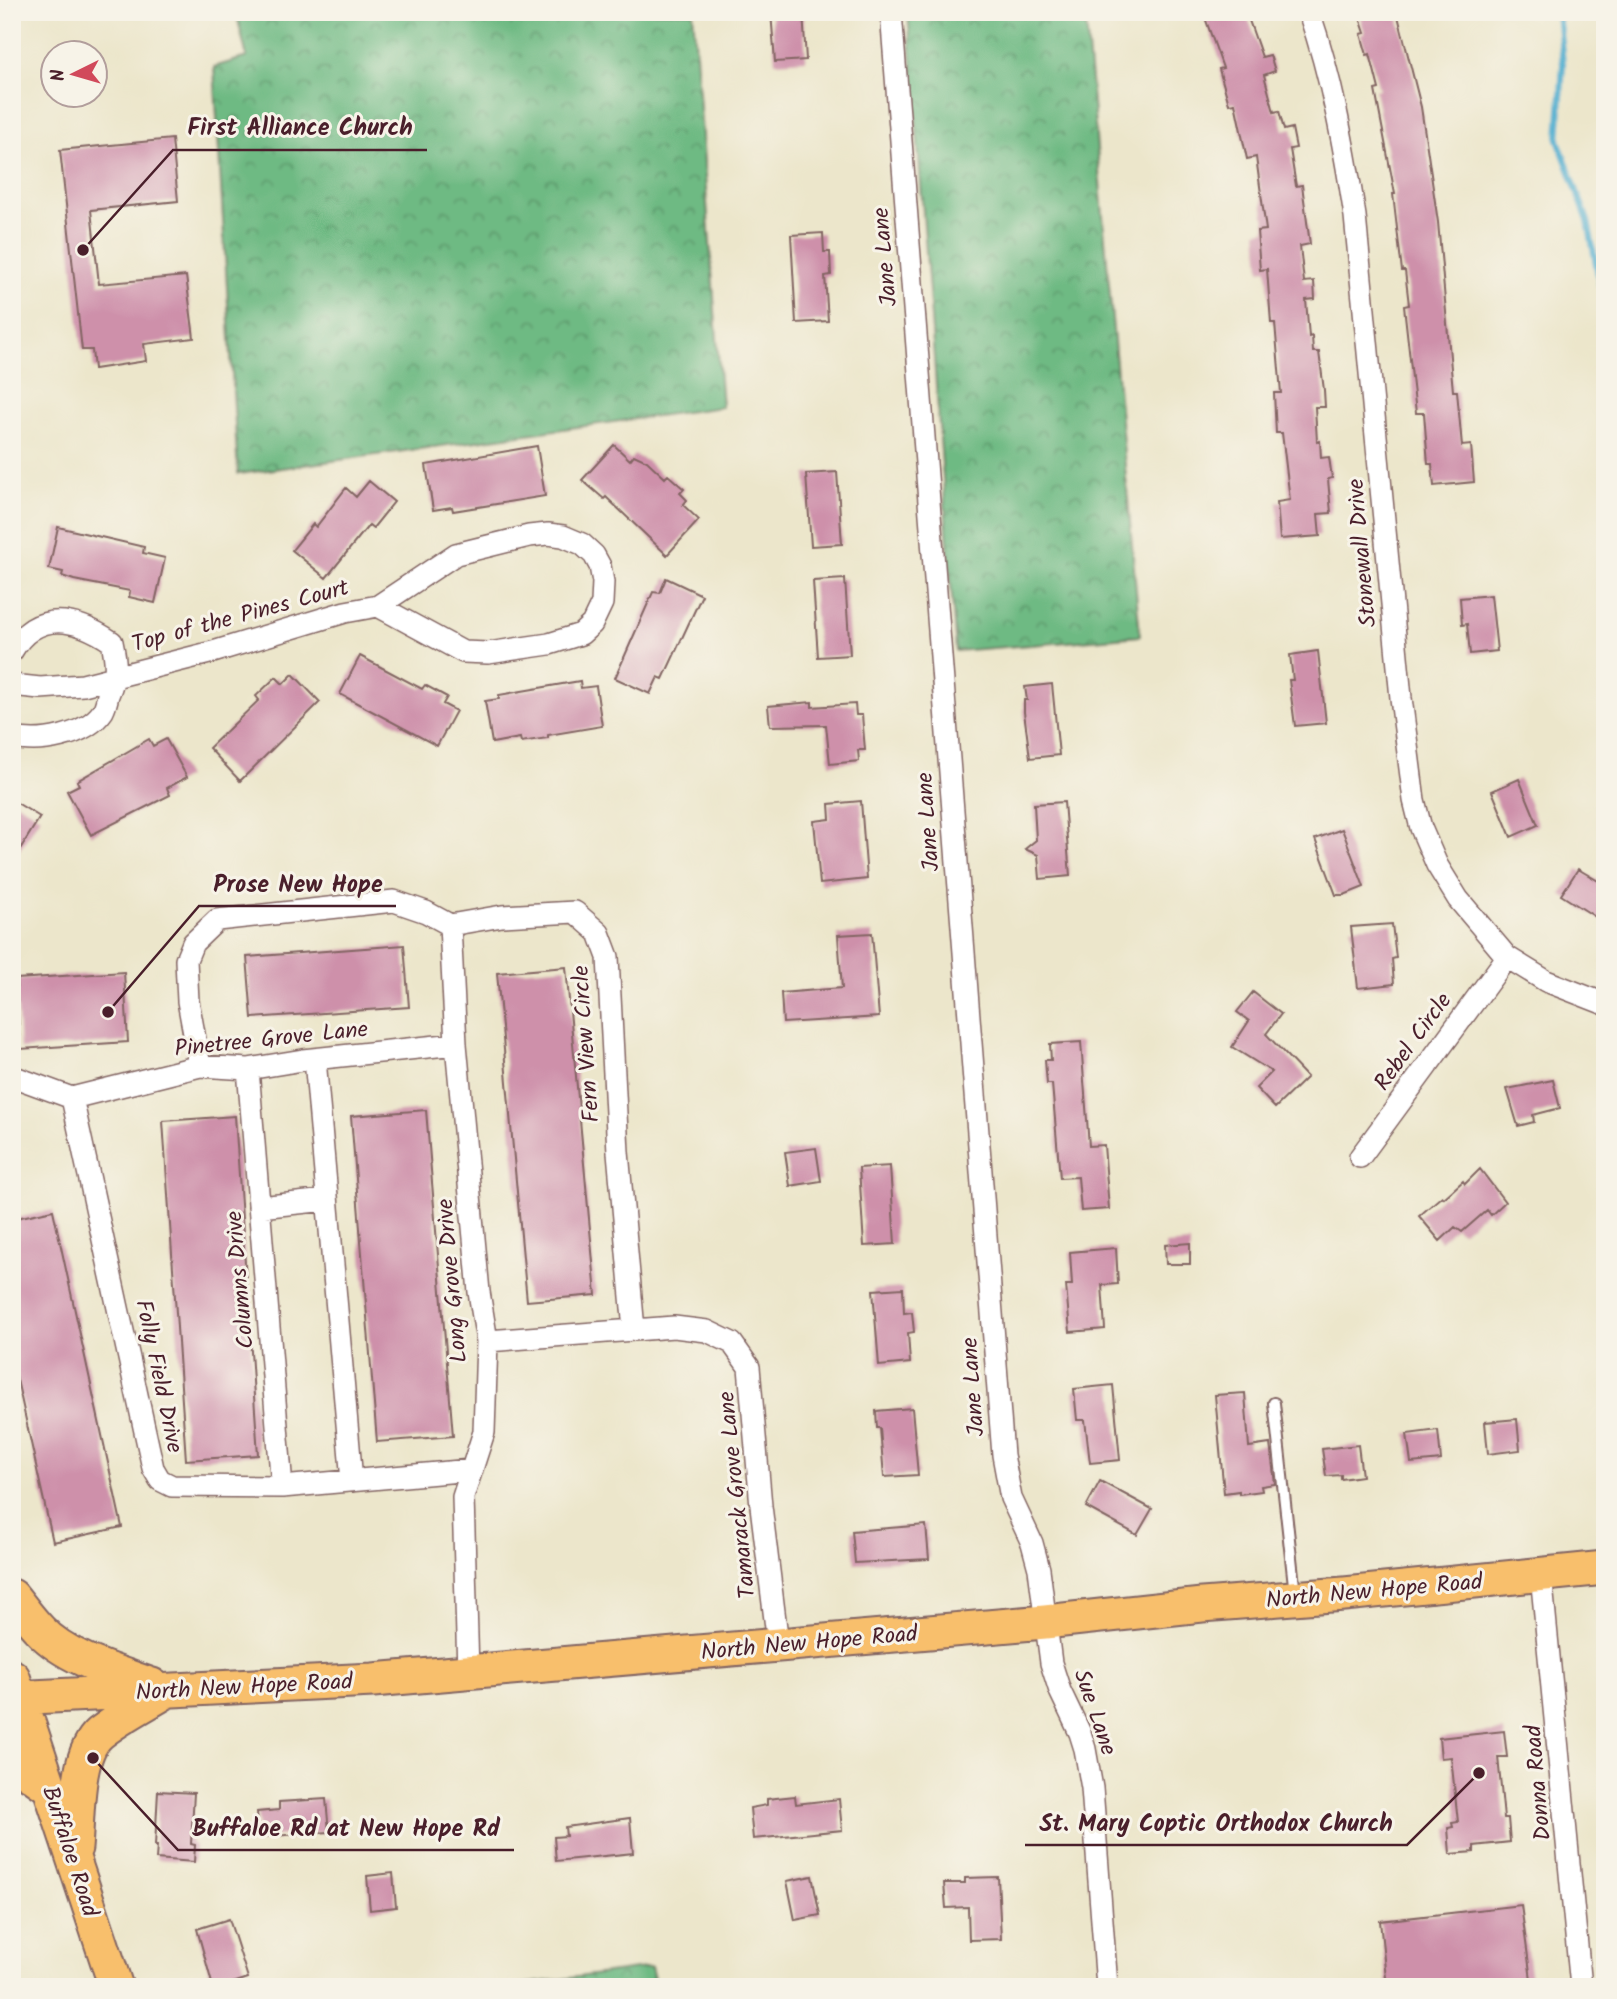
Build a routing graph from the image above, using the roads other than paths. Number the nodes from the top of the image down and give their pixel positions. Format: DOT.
graph roads {
  1 [pos="891,12"];
  2 [pos="1310,12"];
  3 [pos="378,606"];
  4 [pos="12,651"];
  5 [pos="116,676"];
  6 [pos="12,685"];
  7 [pos="12,737"];
  8 [pos="450,925"];
  9 [pos="1507,957"];
  10 [pos="1605,1004"];
  11 [pos="456,1044"];
  12 [pos="315,1059"];
  13 [pos="200,1066"];
  14 [pos="248,1069"];
  15 [pos="12,1076"];
  16 [pos="72,1098"];
  17 [pos="1360,1157"];
  18 [pos="327,1200"];
  19 [pos="259,1207"];
  20 [pos="634,1330"];
  21 [pos="487,1341"];
  22 [pos="1275,1403"];
  23 [pos="471,1470"];
  24 [pos="352,1481"];
  25 [pos="282,1487"];
  26 [pos="1605,1568"];
  27 [pos="1541,1574"];
  28 [pos="12,1596"];
  29 [pos="1295,1597"];
  30 [pos="1045,1622"];
  31 [pos="778,1644"];
  32 [pos="468,1671"];
  33 [pos="15,1690"];
  34 [pos="167,1690"];
  35 [pos="12,1761"];
  36 [pos="49,1787"];
  37 [pos="74,1860"];
  38 [pos="116,1987"];
  39 [pos="1107,1987"];
  40 [pos="1581,1987"];
  1 -- 30 [label="street, Jane Lane"];
  2 -- 9 [label="street, Stonewall Drive"];
  3 -- 3 [label="street, Top of the Pines Court"];
  3 -- 5 [label="street, Top of the Pines Court"];
  4 -- 5 [label="street, Top of the Pines Court"];
  5 -- 6 [label="street, Top of the Pines Court"];
  5 -- 7 [label="street, Top of the Pines Court"];
  8 -- 11 [label="street, Long Grove Drive"];
  8 -- 13 [label="street"];
  8 -- 20 [label="street, Fern View Circle"];
  9 -- 10 [label="street, Stonewall Drive"];
  9 -- 17 [label="street, Rebel Circle"];
  11 -- 12 [label="street, Pinetree Grove Lane"];
  11 -- 21 [label="street, Long Grove Drive"];
  12 -- 14 [label="street, Pinetree Grove Lane"];
  12 -- 18 [label="street"];
  13 -- 14 [label="street, Pinetree Grove Lane"];
  13 -- 16 [label="street, Pinetree Grove Lane"];
  14 -- 19 [label="street, Columns Drive"];
  15 -- 16 [label="street"];
  16 -- 25 [label="street, Folly Field Drive"];
  18 -- 19 [label="street"];
  18 -- 24 [label="street"];
  19 -- 25 [label="street, Columns Drive"];
  20 -- 21 [label="street, Tamarack Grove Lane"];
  20 -- 31 [label="street, Tamarack Grove Lane"];
  21 -- 23 [label="street, Long Grove Drive"];
  22 -- 29 [label="lane"];
  23 -- 24 [label="street, Folly Field Drive"];
  23 -- 32 [label="street, Long Grove Drive"];
  24 -- 25 [label="street, Folly Field Drive"];
  26 -- 27 [label="main road, North New Hope Road"];
  27 -- 29 [label="main road, North New Hope Road"];
  27 -- 40 [label="street, Donna Road"];
  28 -- 34 [label="main road"];
  29 -- 30 [label="main road, North New Hope Road"];
  30 -- 31 [label="main road, North New Hope Road"];
  30 -- 39 [label="street, Sue Lane"];
  31 -- 32 [label="main road, North New Hope Road"];
  32 -- 34 [label="main road, North New Hope Road"];
  33 -- 34 [label="main road, North New Hope Road"];
  33 -- 36 [label="main road, Buffaloe Road"];
  34 -- 37 [label="main road"];
  35 -- 36 [label="main road"];
  36 -- 37 [label="main road, Buffaloe Road"];
  37 -- 38 [label="main road, Buffaloe Road"];
}
